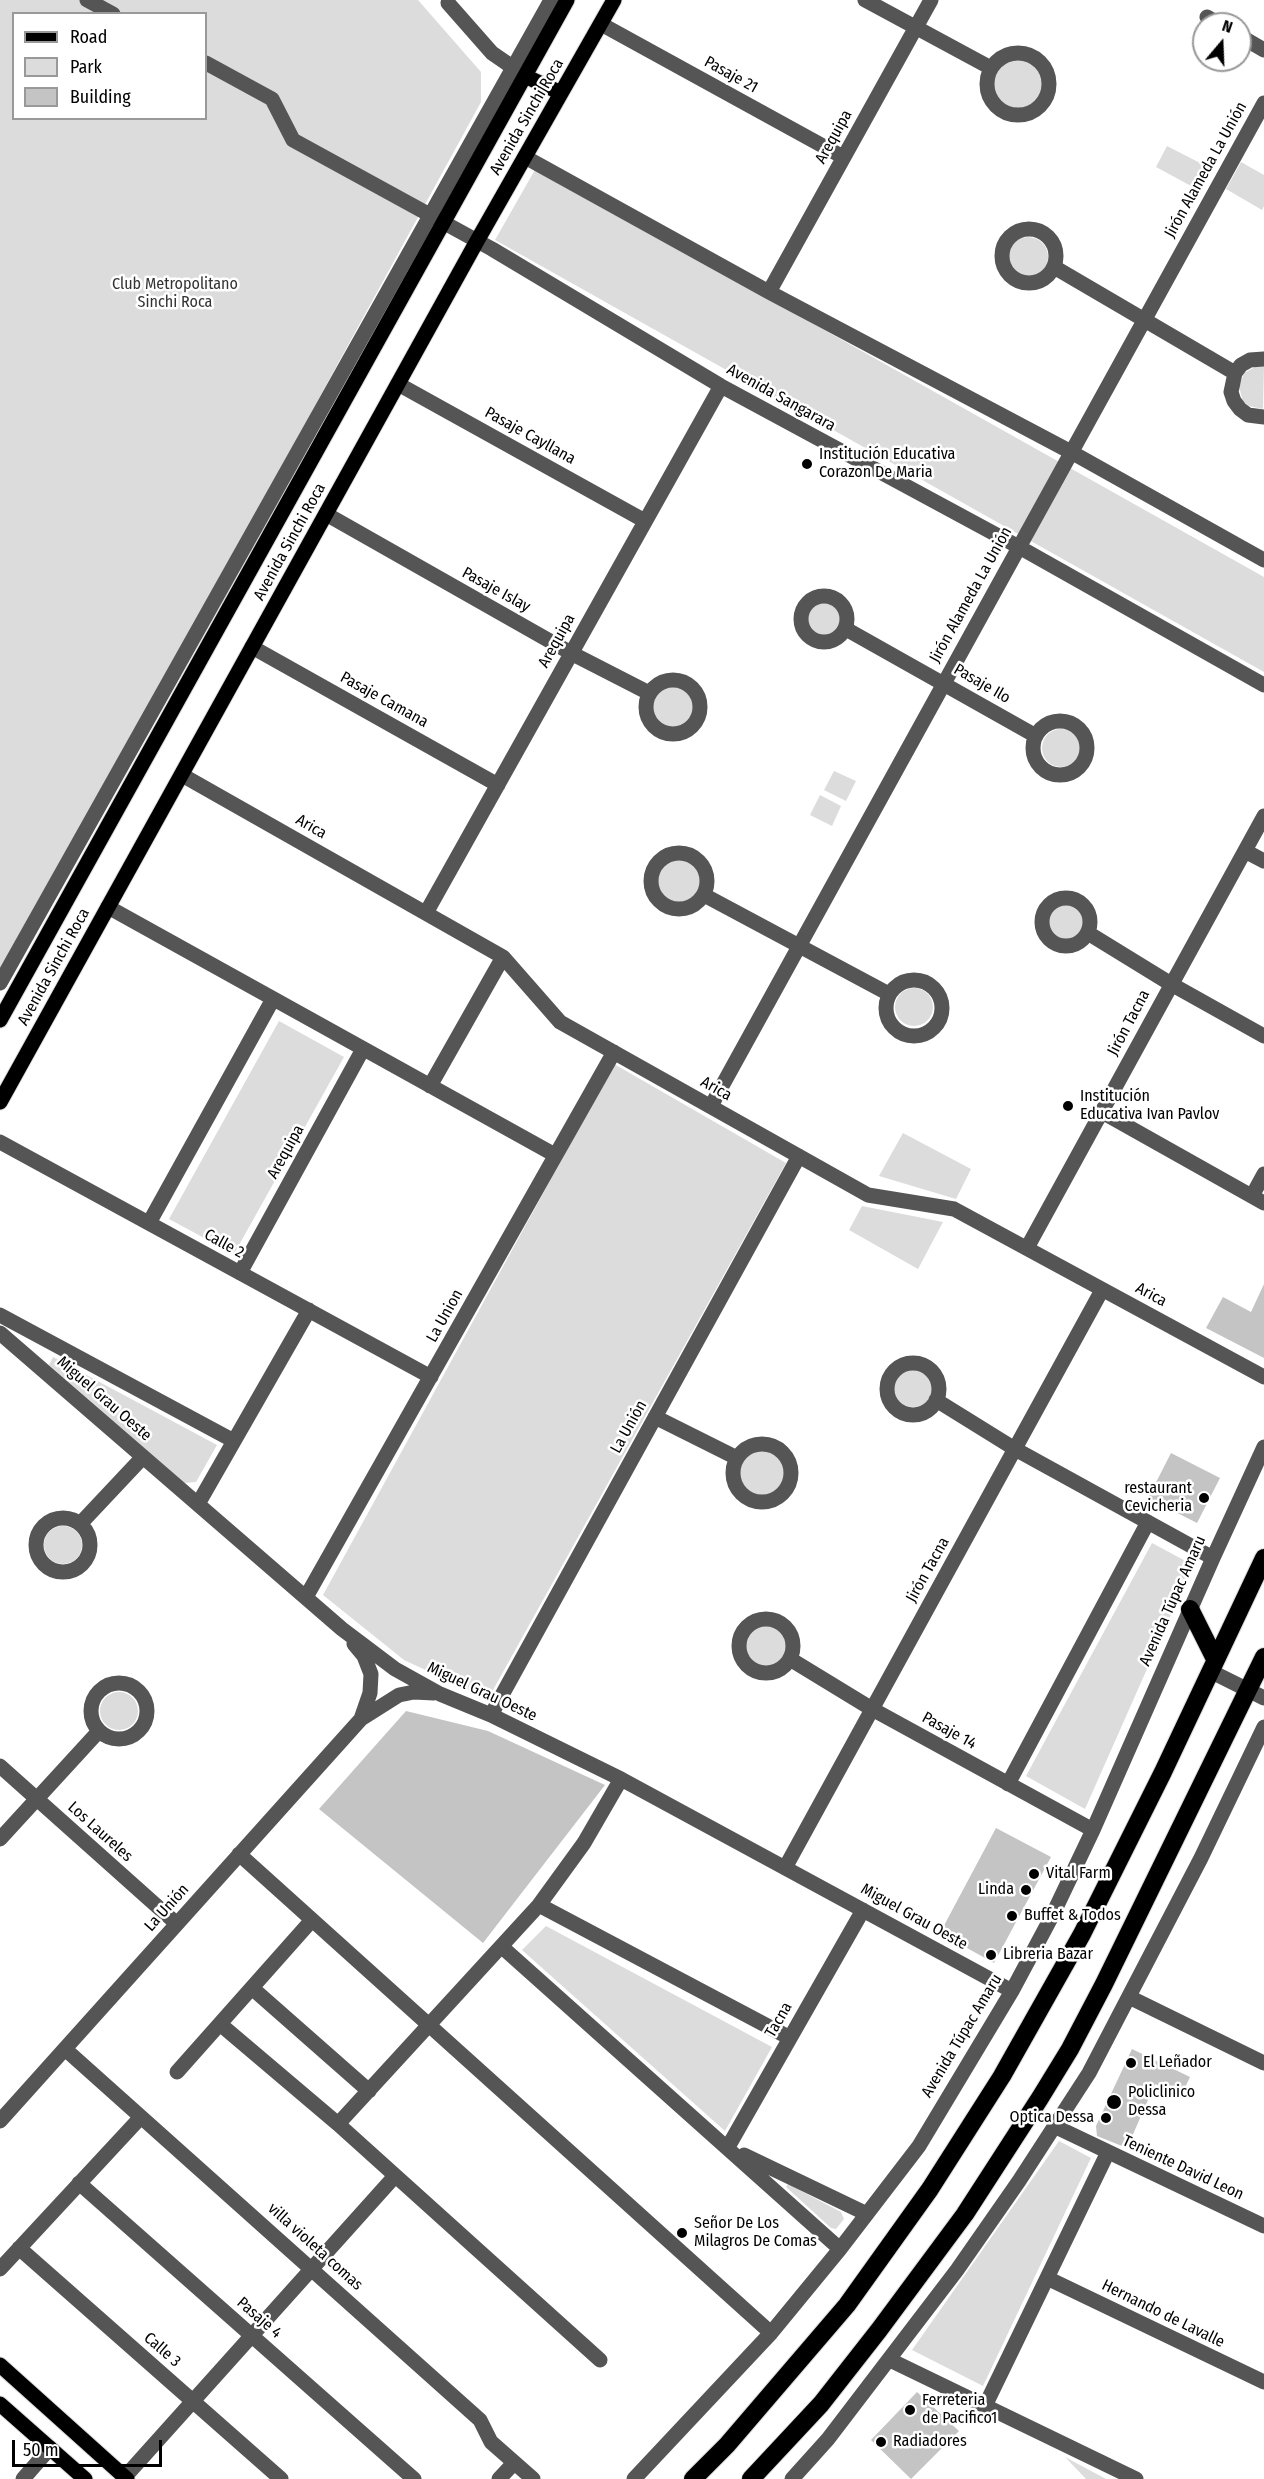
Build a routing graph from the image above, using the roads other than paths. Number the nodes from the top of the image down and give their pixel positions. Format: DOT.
graph roads {
  1 [pos="87,0"];
  2 [pos="551,0"];
  3 [pos="567,0"];
  4 [pos="614,0"];
  5 [pos="865,0"];
  6 [pos="931,0"];
  7 [pos="448,1"];
  8 [pos="109,12"];
  9 [pos="601,24"];
  10 [pos="915,27"];
  11 [pos="207,64"];
  12 [pos="991,69"];
  13 [pos="519,72"];
  14 [pos="561,93"];
  15 [pos="1264,103"];
  16 [pos="525,157"];
  17 [pos="843,157"];
  18 [pos="437,218"];
  19 [pos="477,242"];
  20 [pos="1054,267"];
  21 [pos="769,292"];
  22 [pos="1144,321"];
  23 [pos="1264,359"];
  24 [pos="1235,373"];
  25 [pos="398,384"];
  26 [pos="721,386"];
  27 [pos="1264,417"];
  28 [pos="1071,452"];
  29 [pos="326,514"];
  30 [pos="645,521"];
  31 [pos="1019,547"];
  32 [pos="1264,560"];
  33 [pos="237,561"];
  34 [pos="250,569"];
  35 [pos="846,629"];
  36 [pos="252,647"];
  37 [pos="571,653"];
  38 [pos="943,683"];
  39 [pos="1264,685"];
  40 [pos="649,693"];
  41 [pos="1036,736"];
  42 [pos="182,775"];
  43 [pos="498,785"];
  44 [pos="1264,816"];
  45 [pos="1245,850"];
  46 [pos="1264,861"];
  47 [pos="704,895"];
  48 [pos="108,907"];
  49 [pos="426,913"];
  50 [pos="1088,933"];
  51 [pos="799,947"];
  52 [pos="503,957"];
  53 [pos="0,983"];
  54 [pos="1171,984"];
  55 [pos="889,994"];
  56 [pos="273,999"];
  57 [pos="0,1020"];
  58 [pos="1264,1036"];
  59 [pos="363,1049"];
  60 [pos="614,1052"];
  61 [pos="430,1086"];
  62 [pos="0,1102"];
  63 [pos="711,1106"];
  64 [pos="1102,1112"];
  65 [pos="0,1142"];
  66 [pos="555,1155"];
  67 [pos="799,1156"];
  68 [pos="1264,1174"];
  69 [pos="1258,1199"];
  70 [pos="149,1223"];
  71 [pos="1027,1248"];
  72 [pos="240,1273"];
  73 [pos="1102,1290"];
  74 [pos="309,1310"];
  75 [pos="0,1315"];
  76 [pos="0,1333"];
  77 [pos="431,1377"];
  78 [pos="1264,1377"];
  79 [pos="936,1400"];
  80 [pos="655,1417"];
  81 [pos="234,1441"];
  82 [pos="1264,1448"];
  83 [pos="1015,1449"];
  84 [pos="143,1457"];
  85 [pos="737,1458"];
  86 [pos="198,1504"];
  87 [pos="1148,1522"];
  88 [pos="80,1524"];
  89 [pos="1213,1558"];
  90 [pos="1264,1558"];
  91 [pos="306,1597"];
  92 [pos="1190,1609"];
  93 [pos="342,1629"];
  94 [pos="1264,1656"];
  95 [pos="790,1659"];
  96 [pos="1213,1665"];
  97 [pos="440,1694"];
  98 [pos="1256,1694"];
  99 [pos="872,1709"];
  100 [pos="491,1714"];
  101 [pos="361,1719"];
  102 [pos="1264,1727"];
  103 [pos="99,1731"];
  104 [pos="0,1766"];
  105 [pos="621,1779"];
  106 [pos="1008,1784"];
  107 [pos="37,1799"];
  108 [pos="1093,1830"];
  109 [pos="0,1839"];
  110 [pos="239,1854"];
  111 [pos="785,1868"];
  112 [pos="540,1905"];
  113 [pos="863,1910"];
  114 [pos="312,1920"];
  115 [pos="177,1924"];
  116 [pos="502,1947"];
  117 [pos="252,1988"];
  118 [pos="1012,1991"];
  119 [pos="1130,1997"];
  120 [pos="220,2024"];
  121 [pos="429,2025"];
  122 [pos="790,2038"];
  123 [pos="65,2049"];
  124 [pos="1264,2063"];
  125 [pos="177,2072"];
  126 [pos="369,2091"];
  127 [pos="141,2117"];
  128 [pos="0,2121"];
  129 [pos="338,2124"];
  130 [pos="1054,2126"];
  131 [pos="728,2147"];
  132 [pos="1108,2152"];
  133 [pos="395,2176"];
  134 [pos="79,2183"];
  135 [pos="867,2214"];
  136 [pos="1264,2226"];
  137 [pos="19,2248"];
  138 [pos="840,2248"];
  139 [pos="312,2268"];
  140 [pos="0,2269"];
  141 [pos="1047,2278"];
  142 [pos="771,2333"];
  143 [pos="252,2336"];
  144 [pos="600,2360"];
  145 [pos="890,2360"];
  146 [pos="0,2365"];
  147 [pos="1264,2382"];
  148 [pos="193,2401"];
  149 [pos="0,2404"];
  150 [pos="985,2406"];
  151 [pos="50,2448"];
  152 [pos="514,2463"];
  153 [pos="125,2478"];
  154 [pos="23,2479"];
  155 [pos="85,2479"];
  156 [pos="282,2479"];
  157 [pos="414,2479"];
  158 [pos="499,2479"];
  159 [pos="533,2479"];
  160 [pos="634,2479"];
  161 [pos="693,2479"];
  162 [pos="752,2479"];
  163 [pos="792,2479"];
  164 [pos="1136,2479"];
  1 -- 8 [label="street"];
  2 -- 13 [label="street"];
  3 -- 13 [label="main road, Avenida Sinchi Roca"];
  4 -- 9 [label="main road, Avenida Sinchi Roca"];
  5 -- 10 [label="street"];
  6 -- 10 [label="street, Arequipa"];
  7 -- 13 [label="street"];
  9 -- 14 [label="main road, Avenida Sinchi Roca"];
  9 -- 17 [label="street, Pasaje 21"];
  10 -- 12 [label="street"];
  10 -- 17 [label="street, Arequipa"];
  11 -- 18 [label="street, Avenida Sangarara"];
  12 -- 12 [label="street"];
  13 -- 14 [label="main road"];
  13 -- 18 [label="main road, Avenida Sinchi Roca"];
  14 -- 16 [label="main road, Avenida Sinchi Roca"];
  15 -- 22 [label="street, Jirón Alameda La Unión"];
  16 -- 19 [label="main road, Avenida Sinchi Roca"];
  16 -- 21 [label="street"];
  17 -- 21 [label="street, Arequipa"];
  18 -- 19 [label="street, Avenida Sangarara"];
  18 -- 33 [label="street"];
  18 -- 34 [label="main road, Avenida Sinchi Roca"];
  19 -- 25 [label="main road, Avenida Sinchi Roca"];
  19 -- 26 [label="street, Avenida Sangarara"];
  20 -- 22 [label="street"];
  21 -- 28 [label="street"];
  22 -- 24 [label="street"];
  22 -- 28 [label="street, Jirón Alameda La Unión"];
  23 -- 24 [label="street"];
  24 -- 27 [label="street"];
  25 -- 29 [label="main road, Avenida Sinchi Roca"];
  25 -- 30 [label="street, Pasaje Cayllana"];
  26 -- 30 [label="street, Arequipa"];
  26 -- 31 [label="street, Avenida Sangarara"];
  28 -- 31 [label="street, Jirón Alameda La Unión"];
  28 -- 32 [label="street"];
  29 -- 36 [label="main road, Avenida Sinchi Roca"];
  29 -- 37 [label="street, Pasaje Islay"];
  30 -- 37 [label="street, Arequipa"];
  31 -- 38 [label="street, Jirón Alameda La Unión"];
  31 -- 39 [label="street, Avenida Sangarara"];
  33 -- 34 [label="street"];
  33 -- 53 [label="street"];
  34 -- 57 [label="main road, Avenida Sinchi Roca"];
  35 -- 38 [label="street, Pasaje Ilo"];
  36 -- 42 [label="main road, Avenida Sinchi Roca"];
  36 -- 43 [label="street, Pasaje Camana"];
  37 -- 40 [label="street, Pasaje Islay"];
  37 -- 43 [label="street, Arequipa"];
  38 -- 41 [label="street, Pasaje Ilo"];
  38 -- 51 [label="street, Jirón Alameda La Unión"];
  42 -- 48 [label="main road, Avenida Sinchi Roca"];
  42 -- 49 [label="street, Arica"];
  43 -- 49 [label="street, Arequipa"];
  44 -- 45 [label="street, Jirón Tacna"];
  45 -- 46 [label="street"];
  45 -- 54 [label="street, Jirón Tacna"];
  47 -- 51 [label="street"];
  48 -- 56 [label="street"];
  48 -- 62 [label="main road, Avenida Sinchi Roca"];
  49 -- 52 [label="street, Arica"];
  50 -- 54 [label="street"];
  51 -- 55 [label="street"];
  51 -- 63 [label="street, Jirón Alameda La Unión"];
  52 -- 60 [label="street, Arica"];
  52 -- 61 [label="street"];
  54 -- 58 [label="street"];
  54 -- 64 [label="street, Jirón Tacna"];
  56 -- 59 [label="street"];
  56 -- 70 [label="street"];
  59 -- 61 [label="street"];
  59 -- 72 [label="street, Arequipa"];
  60 -- 63 [label="street, Arica"];
  60 -- 66 [label="street, La Union"];
  61 -- 66 [label="street"];
  63 -- 67 [label="street, Arica"];
  64 -- 69 [label="street"];
  64 -- 71 [label="street, Jirón Tacna"];
  65 -- 70 [label="street, Calle 2"];
  66 -- 77 [label="street, La Union"];
  67 -- 71 [label="street, Arica"];
  67 -- 80 [label="street, La Unión"];
  68 -- 69 [label="street"];
  70 -- 72 [label="street, Calle 2"];
  71 -- 73 [label="street, Arica"];
  72 -- 74 [label="street, Calle 2"];
  73 -- 78 [label="street, Arica"];
  73 -- 83 [label="street, Jirón Tacna"];
  74 -- 77 [label="street, Calle 2"];
  74 -- 81 [label="street"];
  75 -- 81 [label="street"];
  76 -- 84 [label="street, Miguel Grau Oeste"];
  77 -- 91 [label="street, La Union"];
  79 -- 83 [label="street"];
  80 -- 85 [label="street"];
  80 -- 100 [label="street, La Unión"];
  81 -- 86 [label="street"];
  82 -- 89 [label="street, Avenida Túpac Amaru"];
  83 -- 87 [label="street"];
  83 -- 99 [label="street, Jirón Tacna"];
  84 -- 86 [label="street, Miguel Grau Oeste"];
  84 -- 88 [label="street"];
  86 -- 91 [label="street, Miguel Grau Oeste"];
  87 -- 89 [label="street"];
  87 -- 106 [label="street"];
  89 -- 92 [label="street, Avenida Túpac Amaru"];
  90 -- 96 [label="highway"];
  91 -- 93 [label="street, Miguel Grau Oeste"];
  92 -- 96 [label="highway"];
  92 -- 108 [label="street, Avenida Túpac Amaru"];
  93 -- 97 [label="street, Miguel Grau Oeste"];
  93 -- 101 [label="street, La Unión"];
  94 -- 98 [label="highway"];
  95 -- 99 [label="street, Pasaje 14"];
  96 -- 98 [label="street"];
  96 -- 161 [label="highway"];
  97 -- 100 [label="street, Miguel Grau Oeste"];
  97 -- 101 [label="street, La Unión"];
  98 -- 162 [label="highway"];
  99 -- 106 [label="street, Pasaje 14"];
  99 -- 111 [label="street, Jirón Tacna"];
  100 -- 105 [label="street, Miguel Grau Oeste"];
  101 -- 110 [label="street, La Unión"];
  102 -- 119 [label="street"];
  103 -- 107 [label="street"];
  104 -- 107 [label="street, Los Laureles"];
  105 -- 111 [label="street, Miguel Grau Oeste"];
  105 -- 112 [label="street"];
  106 -- 108 [label="street, Pasaje 14"];
  107 -- 109 [label="street"];
  107 -- 115 [label="street, Los Laureles"];
  108 -- 118 [label="street, Avenida Túpac Amaru"];
  110 -- 114 [label="street"];
  110 -- 115 [label="street, La Unión"];
  111 -- 113 [label="street, Miguel Grau Oeste"];
  112 -- 116 [label="street"];
  112 -- 122 [label="street"];
  113 -- 118 [label="street, Miguel Grau Oeste"];
  113 -- 122 [label="street, Tacna"];
  114 -- 117 [label="street"];
  114 -- 121 [label="street"];
  115 -- 123 [label="street, La Unión"];
  116 -- 121 [label="street"];
  116 -- 131 [label="street"];
  117 -- 120 [label="street"];
  117 -- 126 [label="street"];
  118 -- 135 [label="street, Avenida Túpac Amaru"];
  119 -- 124 [label="street"];
  119 -- 130 [label="street"];
  120 -- 125 [label="street"];
  120 -- 129 [label="street"];
  121 -- 126 [label="street"];
  121 -- 142 [label="street"];
  122 -- 131 [label="street, Tacna"];
  123 -- 127 [label="street, villa violeta comas"];
  123 -- 128 [label="street, La Unión"];
  126 -- 129 [label="street"];
  127 -- 134 [label="street"];
  127 -- 139 [label="street, villa violeta comas"];
  129 -- 133 [label="street"];
  130 -- 132 [label="street, Teniente David Leon"];
  130 -- 145 [label="street"];
  131 -- 135 [label="street"];
  131 -- 138 [label="street"];
  132 -- 136 [label="street, Teniente David Leon"];
  132 -- 141 [label="street"];
  133 -- 139 [label="street"];
  133 -- 144 [label="street"];
  134 -- 137 [label="street"];
  134 -- 143 [label="street, Pasaje 4"];
  135 -- 138 [label="street, Avenida Túpac Amaru"];
  137 -- 140 [label="street"];
  137 -- 148 [label="street, Calle 3"];
  138 -- 142 [label="street, Avenida Túpac Amaru"];
  139 -- 143 [label="street"];
  139 -- 152 [label="street, villa violeta comas"];
  141 -- 147 [label="street, Hernando de Lavalle"];
  141 -- 150 [label="street"];
  142 -- 160 [label="street, Avenida Túpac Amaru"];
  143 -- 148 [label="street"];
  143 -- 157 [label="street, Pasaje 4"];
  145 -- 150 [label="street"];
  145 -- 163 [label="street"];
  146 -- 153 [label="main road"];
  148 -- 153 [label="street"];
  148 -- 156 [label="street, Calle 3"];
  149 -- 151 [label="main road"];
  150 -- 164 [label="street"];
  151 -- 154 [label="street"];
  151 -- 155 [label="main road"];
  152 -- 158 [label="street"];
  152 -- 159 [label="street, villa violeta comas"];
}
